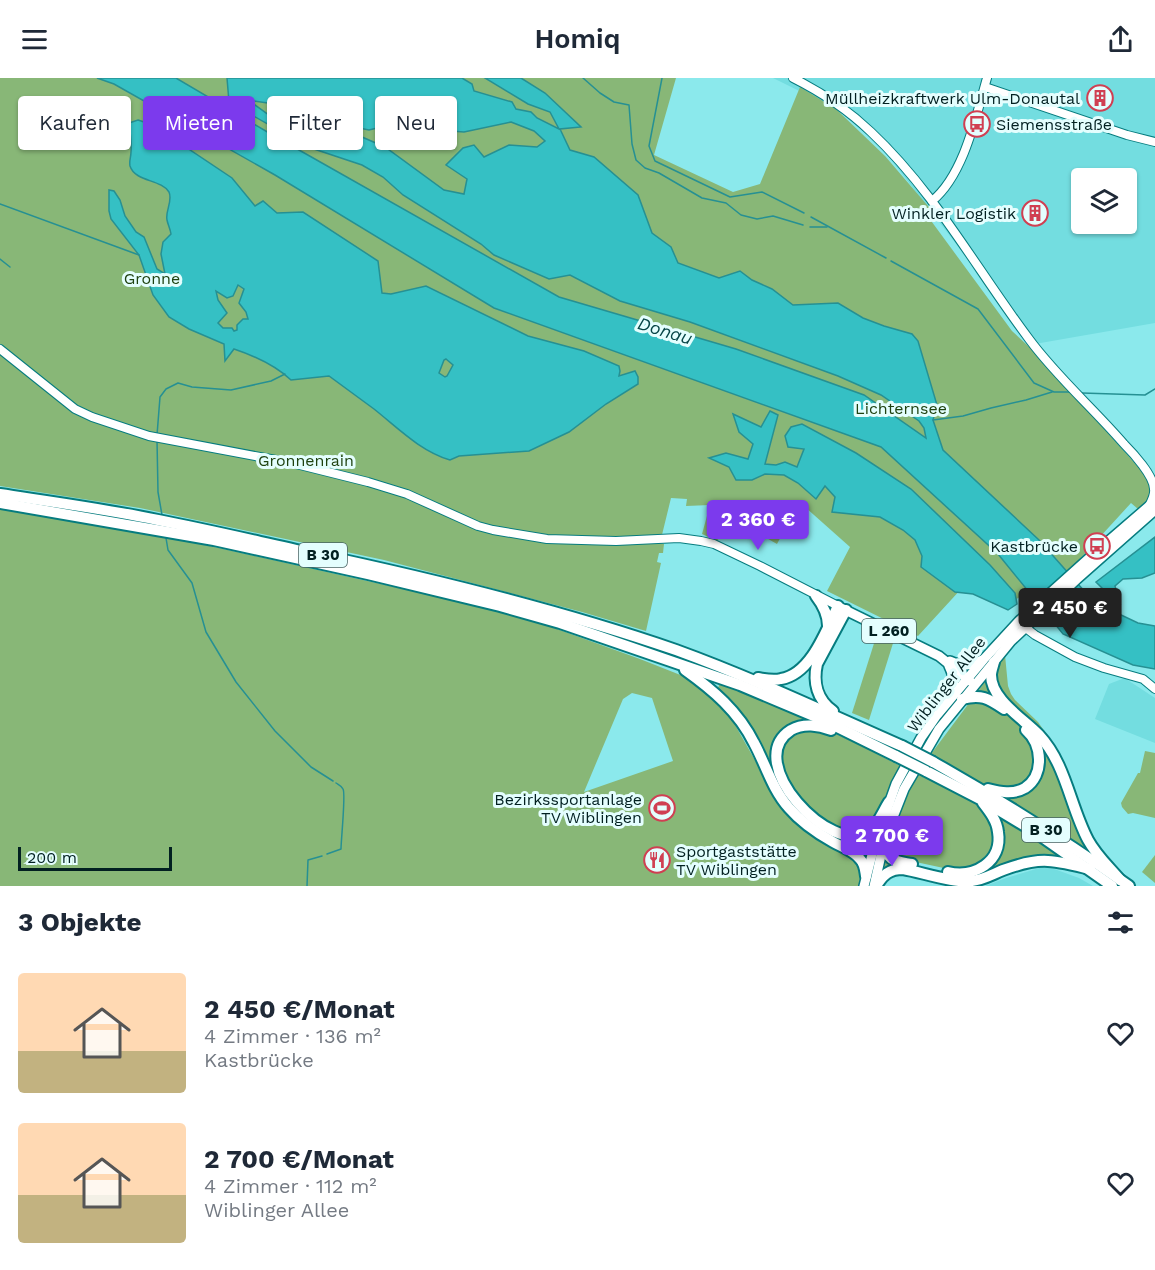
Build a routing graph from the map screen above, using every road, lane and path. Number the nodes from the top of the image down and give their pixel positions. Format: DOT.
graph roads {
  1 [pos="793,78"];
  2 [pos="987,78"];
  3 [pos="985,87"];
  4 [pos="1155,142"];
  5 [pos="932,201"];
  6 [pos="0,349"];
  7 [pos="1130,450"];
  8 [pos="1155,475"];
  9 [pos="0,494"];
  10 [pos="0,503"];
  11 [pos="1153,509"];
  12 [pos="126,519"];
  13 [pos="170,528"];
  14 [pos="816,596"];
  15 [pos="842,608"];
  16 [pos="1022,624"];
  17 [pos="828,627"];
  18 [pos="939,656"];
  19 [pos="992,658"];
  20 [pos="675,663"];
  21 [pos="948,664"];
  22 [pos="734,673"];
  23 [pos="971,682"];
  24 [pos="1155,689"];
  25 [pos="962,699"];
  26 [pos="946,704"];
  27 [pos="850,723"];
  28 [pos="858,736"];
  29 [pos="899,751"];
  30 [pos="971,783"];
  31 [pos="982,800"];
  32 [pos="889,802"];
  33 [pos="884,842"];
  34 [pos="1090,869"];
  35 [pos="865,881"];
  36 [pos="1120,884"];
  37 [pos="875,886"];
  1 -- 5 [label="street"];
  2 -- 3 [label="street"];
  3 -- 4 [label="street"];
  3 -- 5 [label="street"];
  5 -- 7 [label="street"];
  6 -- 14 [label="street"];
  7 -- 8 [label="street"];
  7 -- 11 [label="street"];
  9 -- 12 [label="highway, B 30"];
  10 -- 12 [label="highway, B 30"];
  11 -- 16 [label="main road"];
  12 -- 13 [label="highway, B 30"];
  13 -- 20 [label="highway, B 30"];
  13 -- 22 [label="highway, B 30"];
  14 -- 15 [label="street"];
  14 -- 17 [label="highway"];
  15 -- 17 [label="highway"];
  15 -- 18 [label="main road, L 260"];
  15 -- 27 [label="highway"];
  16 -- 19 [label="main road, Wiblinger Allee"];
  16 -- 19 [label="main road"];
  16 -- 24 [label="street"];
  17 -- 22 [label="highway"];
  18 -- 19 [label="main road"];
  18 -- 21 [label="main road, L 260"];
  19 -- 23 [label="main road, Wiblinger Allee"];
  19 -- 36 [label="highway"];
  20 -- 28 [label="highway, B 30"];
  20 -- 35 [label="highway"];
  21 -- 23 [label="main road"];
  21 -- 26 [label="main road"];
  22 -- 27 [label="highway, B 30"];
  23 -- 25 [label="main road, Wiblinger Allee"];
  23 -- 26 [label="main road, Wiblinger Allee"];
  25 -- 30 [label="highway"];
  25 -- 33 [label="main road, Wiblinger Allee"];
  26 -- 32 [label="main road, Wiblinger Allee"];
  27 -- 29 [label="highway, B 30"];
  28 -- 29 [label="highway, B 30"];
  28 -- 32 [label="highway"];
  29 -- 30 [label="highway, B 30, bridge"];
  29 -- 31 [label="highway, B 30, bridge"];
  30 -- 36 [label="highway, B 30"];
  31 -- 33 [label="highway"];
  31 -- 34 [label="highway, B 30"];
  32 -- 35 [label="main road, Wiblinger Allee"];
  33 -- 37 [label="main road, Wiblinger Allee"];
  34 -- 36 [label="highway, B 30"];
  34 -- 37 [label="highway"];
}
